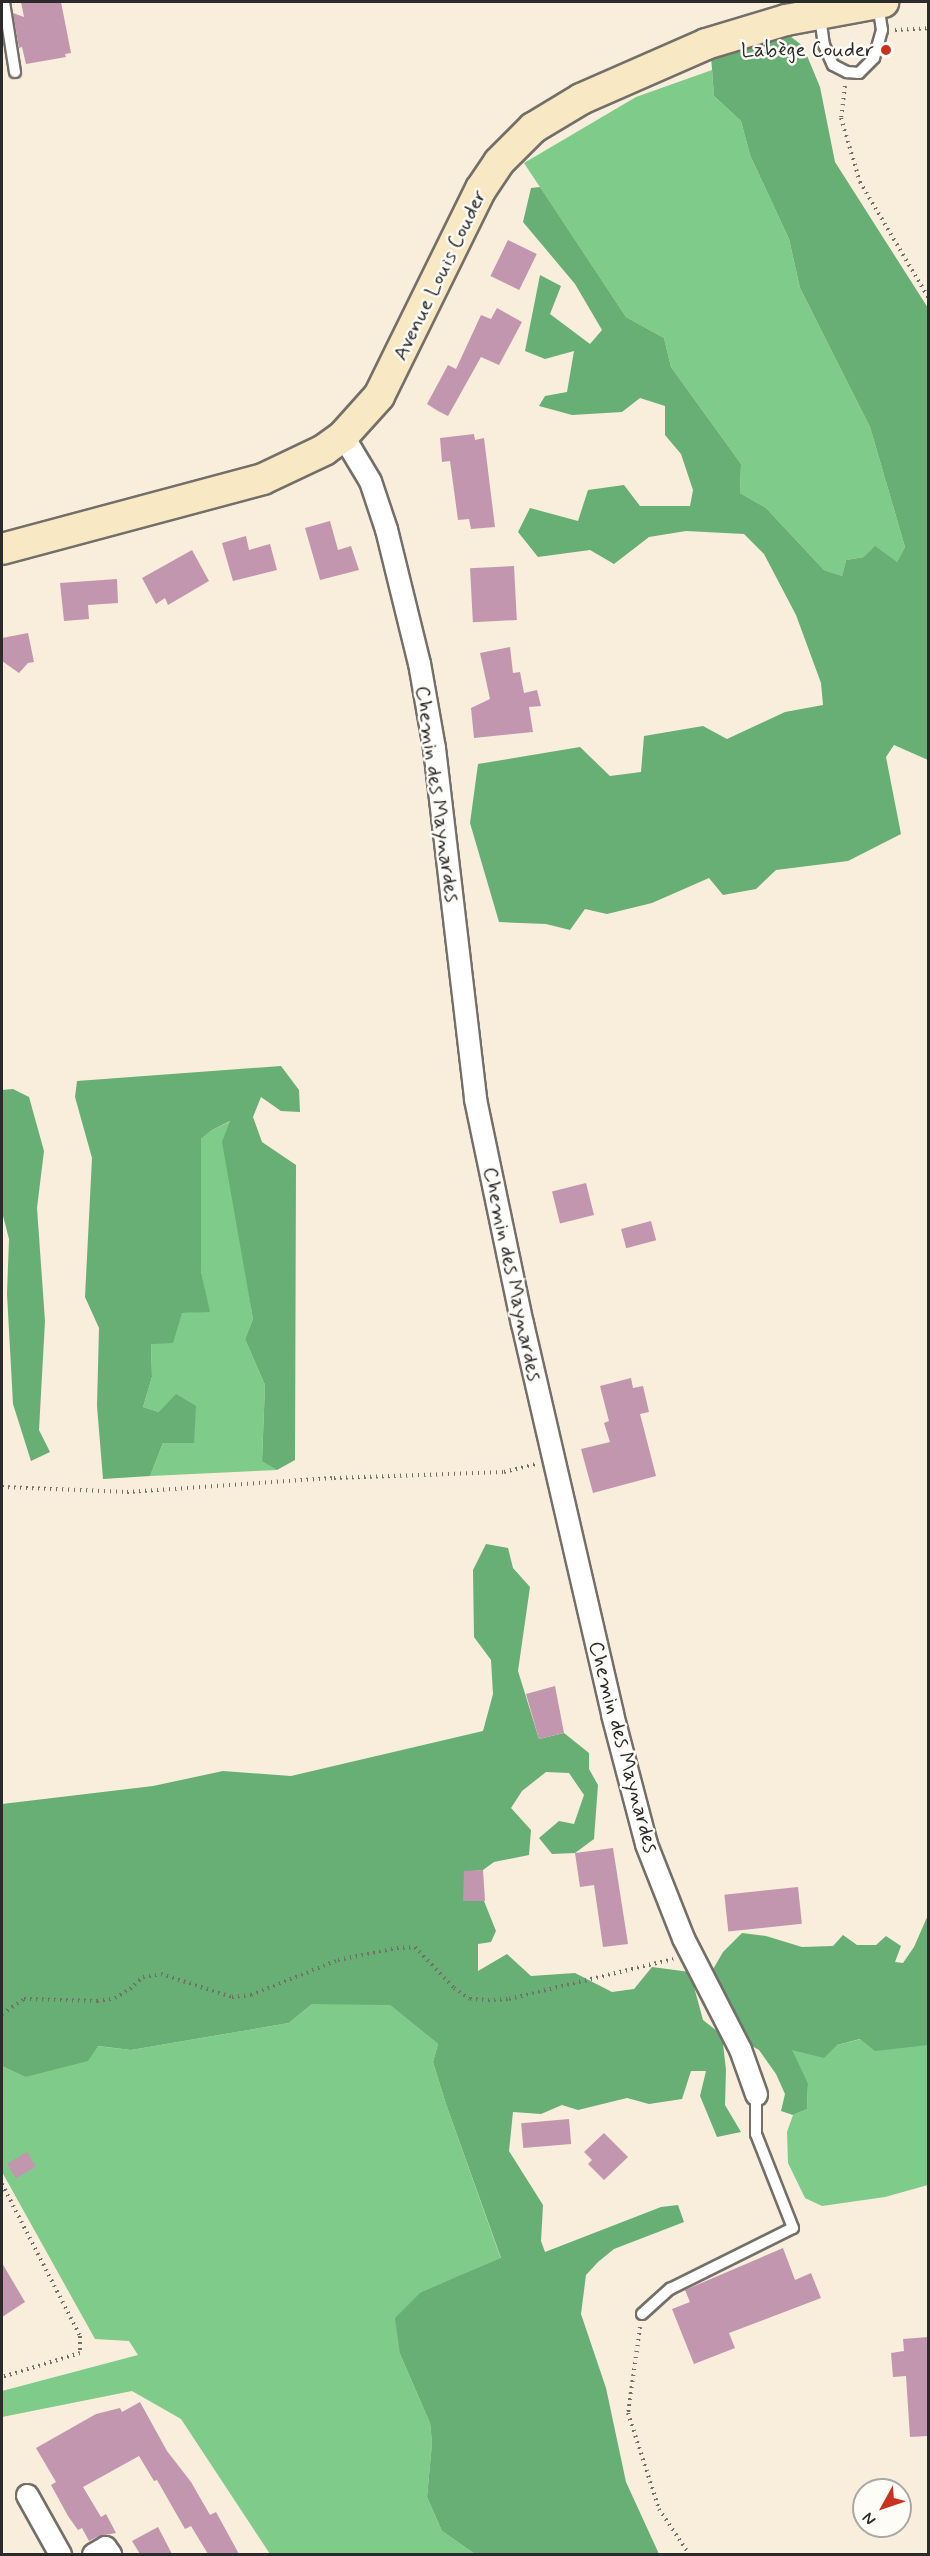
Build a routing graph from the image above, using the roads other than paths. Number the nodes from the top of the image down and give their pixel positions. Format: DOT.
graph roads {
  1 [pos="4,2"];
  2 [pos="881,11"];
  3 [pos="819,13"];
  4 [pos="15,72"];
  5 [pos="343,436"];
  6 [pos="2,549"];
  7 [pos="756,2094"];
  8 [pos="642,2314"];
  9 [pos="27,2495"];
  10 [pos="60,2554"];
  11 [pos="93,2554"];
  12 [pos="110,2554"];
  1 -- 4 [label="lane"];
  2 -- 3 [label="street, Avenue Louis Couder"];
  2 -- 3 [label="lane"];
  3 -- 5 [label="street, Avenue Louis Couder"];
  5 -- 6 [label="street, Avenue Louis Couder"];
  5 -- 7 [label="street, Chemin des Maynardes"];
  7 -- 8 [label="lane"];
  9 -- 10 [label="street"];
  11 -- 12 [label="street"];
}
